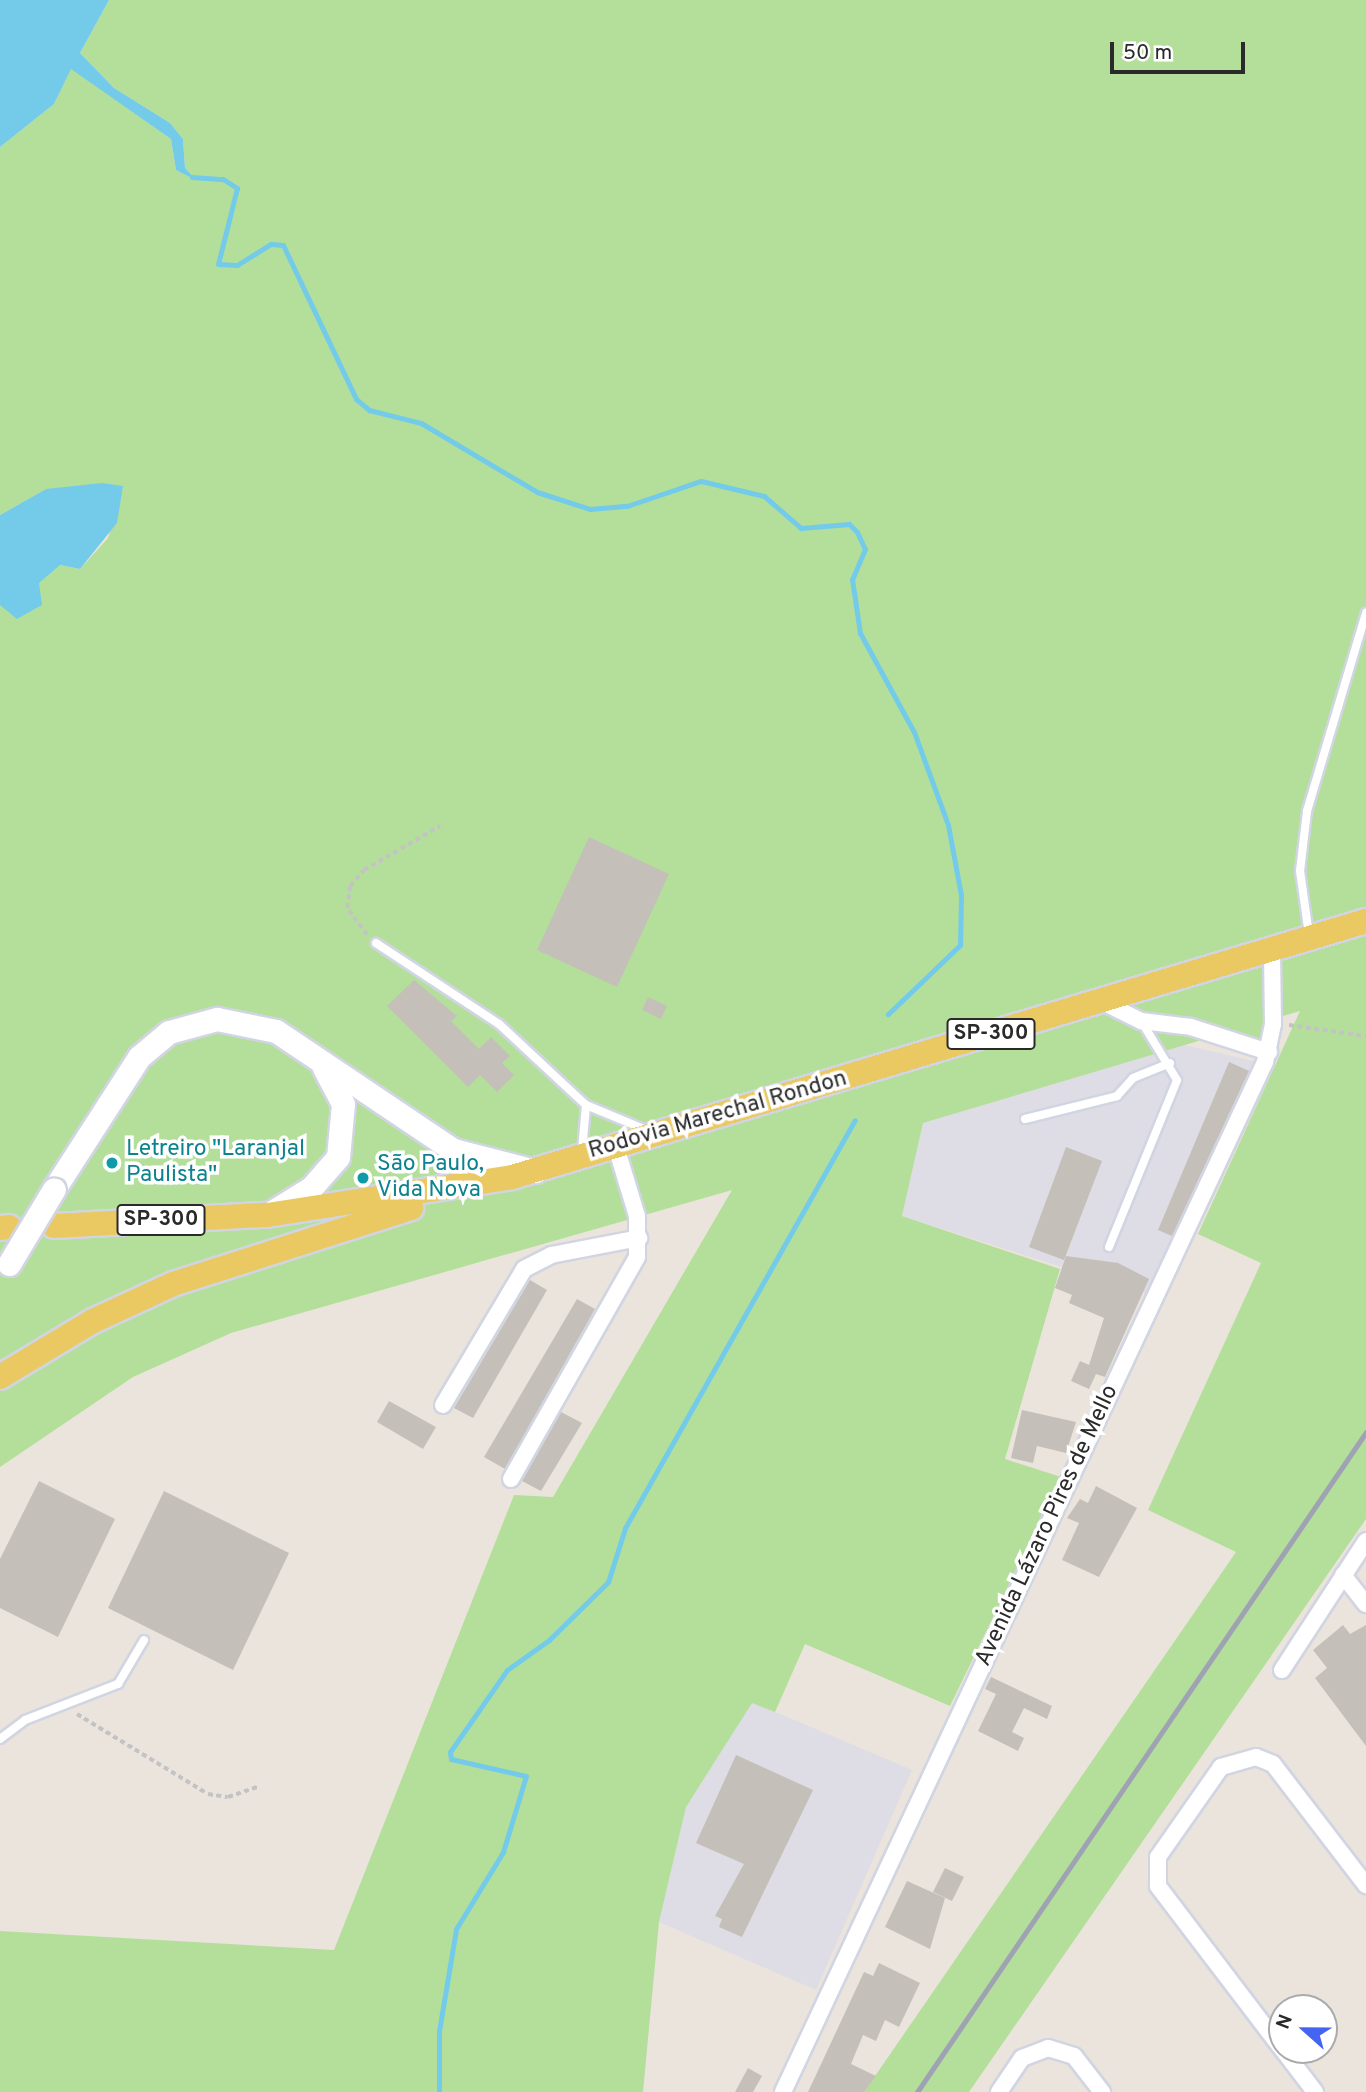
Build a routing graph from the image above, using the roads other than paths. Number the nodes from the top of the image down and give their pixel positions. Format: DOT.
graph roads {
  1 [pos="1366,613"];
  2 [pos="1366,921"];
  3 [pos="1309,938"];
  4 [pos="376,943"];
  5 [pos="1272,950"];
  6 [pos="1101,1001"];
  7 [pos="1141,1021"];
  8 [pos="1269,1052"];
  9 [pos="321,1063"];
  10 [pos="1170,1063"];
  11 [pos="586,1105"];
  12 [pos="1025,1119"];
  13 [pos="662,1134"];
  14 [pos="616,1147"];
  15 [pos="579,1157"];
  16 [pos="523,1174"];
  17 [pos="267,1215"];
  18 [pos="54,1226"];
  19 [pos="639,1238"];
  20 [pos="1109,1247"];
  21 [pos="4,1271"];
  22 [pos="0,1377"];
  23 [pos="443,1405"];
  24 [pos="511,1479"];
  25 [pos="1366,1541"];
  26 [pos="1343,1575"];
  27 [pos="1366,1604"];
  28 [pos="144,1640"];
  29 [pos="1282,1670"];
  30 [pos="0,1739"];
  31 [pos="1366,1885"];
  32 [pos="1268,2029"];
  33 [pos="1294,2064"];
  34 [pos="783,2092"];
  35 [pos="999,2092"];
  36 [pos="1102,2092"];
  37 [pos="1315,2092"];
  1 -- 3 [label="lane"];
  2 -- 3 [label="main road, Rodovia Marechal Rondon / SP-300"];
  3 -- 5 [label="main road, Rodovia Marechal Rondon / SP-300"];
  4 -- 11 [label="lane"];
  5 -- 6 [label="main road, Rodovia Marechal Rondon / SP-300"];
  5 -- 8 [label="street, Avenida Lázaro Pires de Mello"];
  6 -- 7 [label="street"];
  6 -- 13 [label="main road, Rodovia Marechal Rondon / SP-300"];
  7 -- 8 [label="street"];
  7 -- 10 [label="lane"];
  8 -- 34 [label="street, Avenida Lázaro Pires de Mello"];
  9 -- 16 [label="main road"];
  9 -- 17 [label="main road"];
  9 -- 21 [label="main road, bridge"];
  10 -- 12 [label="lane"];
  10 -- 20 [label="lane"];
  11 -- 13 [label="lane"];
  11 -- 15 [label="lane"];
  13 -- 14 [label="main road, Rodovia Marechal Rondon / SP-300"];
  14 -- 15 [label="main road, Rodovia Marechal Rondon / SP-300"];
  14 -- 19 [label="street"];
  15 -- 16 [label="main road, Rodovia Marechal Rondon / SP-300"];
  16 -- 17 [label="main road, Rodovia Marechal Rondon / SP-300"];
  16 -- 22 [label="main road"];
  17 -- 18 [label="main road, Rodovia Marechal Rondon / SP-300"];
  19 -- 23 [label="street"];
  19 -- 24 [label="street"];
  25 -- 26 [label="street"];
  26 -- 27 [label="street"];
  26 -- 29 [label="street"];
  28 -- 30 [label="lane"];
  31 -- 32 [label="street"];
  33 -- 37 [label="street"];
  35 -- 36 [label="street"];
}
